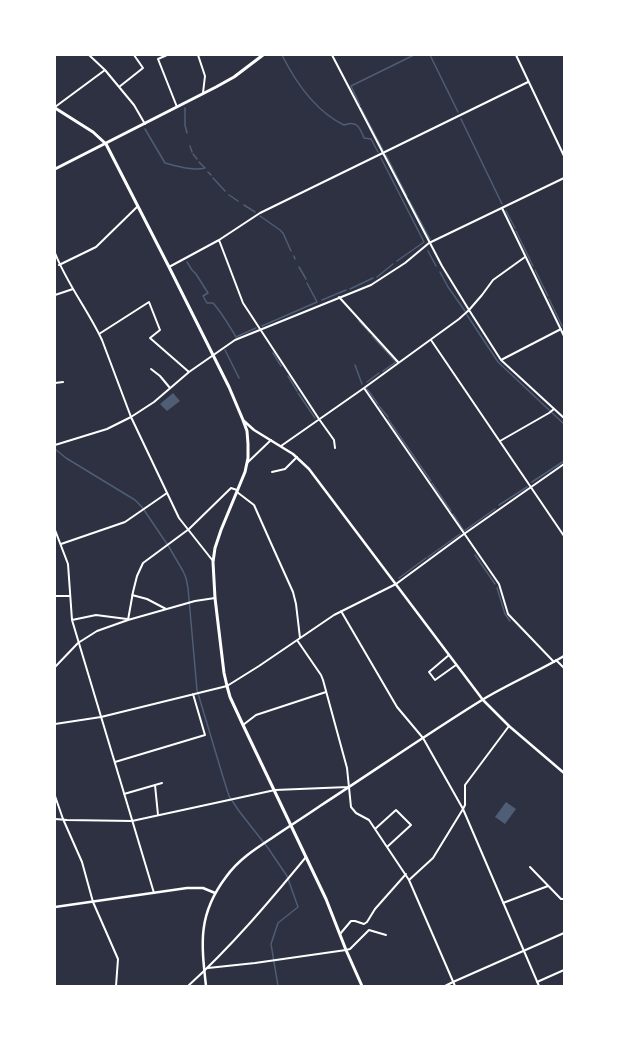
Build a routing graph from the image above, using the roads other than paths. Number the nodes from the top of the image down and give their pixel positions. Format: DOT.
graph roads {
  1 [pos="89,55"];
  2 [pos="134,55"];
  3 [pos="167,55"];
  4 [pos="198,55"];
  5 [pos="263,55"];
  6 [pos="332,55"];
  7 [pos="516,55"];
  8 [pos="105,70"];
  9 [pos="528,82"];
  10 [pos="119,87"];
  11 [pos="203,94"];
  12 [pos="177,107"];
  13 [pos="55,108"];
  14 [pos="145,124"];
  15 [pos="106,144"];
  16 [pos="383,154"];
  17 [pos="564,156"];
  18 [pos="55,169"];
  19 [pos="564,178"];
  20 [pos="138,206"];
  21 [pos="502,208"];
  22 [pos="220,240"];
  23 [pos="429,243"];
  24 [pos="55,254"];
  25 [pos="526,257"];
  26 [pos="59,265"];
  27 [pos="169,267"];
  28 [pos="72,289"];
  29 [pos="55,295"];
  30 [pos="339,297"];
  31 [pos="469,310"];
  32 [pos="261,329"];
  33 [pos="561,329"];
  34 [pos="99,334"];
  35 [pos="564,336"];
  36 [pos="431,340"];
  37 [pos="213,355"];
  38 [pos="501,360"];
  39 [pos="398,362"];
  40 [pos="151,369"];
  41 [pos="189,372"];
  42 [pos="63,382"];
  43 [pos="55,383"];
  44 [pos="170,388"];
  45 [pos="364,388"];
  46 [pos="553,409"];
  47 [pos="131,417"];
  48 [pos="564,418"];
  49 [pos="319,419"];
  50 [pos="244,420"];
  51 [pos="271,440"];
  52 [pos="500,441"];
  53 [pos="55,445"];
  54 [pos="280,446"];
  55 [pos="335,448"];
  56 [pos="297,457"];
  57 [pos="247,463"];
  58 [pos="564,464"];
  59 [pos="272,472"];
  60 [pos="531,488"];
  61 [pos="237,491"];
  62 [pos="167,493"];
  63 [pos="189,529"];
  64 [pos="55,530"];
  65 [pos="464,534"];
  66 [pos="564,536"];
  67 [pos="61,544"];
  68 [pos="213,562"];
  69 [pos="396,584"];
  70 [pos="132,595"];
  71 [pos="55,596"];
  72 [pos="70,596"];
  73 [pos="215,598"];
  74 [pos="166,609"];
  75 [pos="341,611"];
  76 [pos="72,620"];
  77 [pos="128,620"];
  78 [pos="300,638"];
  79 [pos="297,640"];
  80 [pos="78,643"];
  81 [pos="449,655"];
  82 [pos="564,656"];
  83 [pos="555,661"];
  84 [pos="456,665"];
  85 [pos="55,667"];
  86 [pos="564,668"];
  87 [pos="227,686"];
  88 [pos="326,692"];
  89 [pos="194,694"];
  90 [pos="483,700"];
  91 [pos="101,717"];
  92 [pos="55,724"];
  93 [pos="243,725"];
  94 [pos="509,726"];
  95 [pos="423,738"];
  96 [pos="114,762"];
  97 [pos="564,773"];
  98 [pos="162,783"];
  99 [pos="155,785"];
  100 [pos="349,787"];
  101 [pos="275,790"];
  102 [pos="124,794"];
  103 [pos="55,796"];
  104 [pos="463,809"];
  105 [pos="158,815"];
  106 [pos="55,819"];
  107 [pos="63,819"];
  108 [pos="132,821"];
  109 [pos="291,825"];
  110 [pos="375,829"];
  111 [pos="387,847"];
  112 [pos="307,857"];
  113 [pos="530,867"];
  114 [pos="406,874"];
  115 [pos="409,880"];
  116 [pos="548,886"];
  117 [pos="154,893"];
  118 [pos="215,893"];
  119 [pos="564,900"];
  120 [pos="93,902"];
  121 [pos="503,903"];
  122 [pos="55,907"];
  123 [pos="564,933"];
  124 [pos="340,934"];
  125 [pos="386,935"];
  126 [pos="346,950"];
  127 [pos="523,950"];
  128 [pos="208,968"];
  129 [pos="564,970"];
  130 [pos="204,972"];
  131 [pos="453,982"];
  132 [pos="537,982"];
  133 [pos="116,986"];
  134 [pos="188,986"];
  135 [pos="206,986"];
  136 [pos="362,986"];
  137 [pos="445,986"];
  138 [pos="455,986"];
  139 [pos="539,986"];
  1 -- 8 [label="street"];
  2 -- 10 [label="street"];
  3 -- 12 [label="street"];
  4 -- 11 [label="street"];
  5 -- 11 [label="main road"];
  6 -- 16 [label="street"];
  7 -- 9 [label="street"];
  8 -- 10 [label="street"];
  8 -- 13 [label="street"];
  9 -- 16 [label="street"];
  9 -- 17 [label="street"];
  10 -- 14 [label="street"];
  11 -- 12 [label="main road"];
  12 -- 14 [label="main road"];
  13 -- 15 [label="main road"];
  14 -- 15 [label="main road"];
  15 -- 18 [label="main road"];
  15 -- 20 [label="main road"];
  16 -- 22 [label="street"];
  16 -- 23 [label="street"];
  19 -- 21 [label="street"];
  20 -- 26 [label="street"];
  20 -- 27 [label="main road"];
  21 -- 23 [label="street"];
  21 -- 25 [label="street"];
  22 -- 27 [label="street"];
  22 -- 32 [label="street"];
  23 -- 30 [label="street"];
  23 -- 31 [label="street"];
  24 -- 26 [label="street"];
  25 -- 31 [label="street"];
  25 -- 33 [label="street"];
  26 -- 28 [label="street"];
  27 -- 37 [label="main road"];
  28 -- 29 [label="street"];
  28 -- 34 [label="street"];
  30 -- 32 [label="street"];
  30 -- 39 [label="street"];
  31 -- 36 [label="street"];
  31 -- 38 [label="street"];
  32 -- 37 [label="street"];
  32 -- 49 [label="street"];
  33 -- 35 [label="street"];
  33 -- 38 [label="street"];
  34 -- 41 [label="street"];
  34 -- 47 [label="street"];
  36 -- 39 [label="street"];
  36 -- 52 [label="street"];
  37 -- 41 [label="street"];
  37 -- 50 [label="main road"];
  38 -- 46 [label="street"];
  39 -- 45 [label="street"];
  40 -- 44 [label="street"];
  41 -- 44 [label="street"];
  42 -- 43 [label="street"];
  44 -- 47 [label="street"];
  45 -- 49 [label="street"];
  45 -- 65 [label="street"];
  46 -- 48 [label="street"];
  46 -- 52 [label="street"];
  47 -- 53 [label="street"];
  47 -- 62 [label="street"];
  49 -- 54 [label="street"];
  49 -- 55 [label="street"];
  50 -- 51 [label="street"];
  50 -- 57 [label="main road"];
  51 -- 54 [label="street"];
  51 -- 57 [label="street"];
  52 -- 60 [label="street"];
  54 -- 56 [label="street"];
  56 -- 59 [label="street"];
  56 -- 69 [label="street"];
  57 -- 61 [label="main road"];
  58 -- 60 [label="street"];
  60 -- 65 [label="street"];
  60 -- 66 [label="street"];
  61 -- 63 [label="street"];
  61 -- 68 [label="main road"];
  61 -- 78 [label="street"];
  62 -- 63 [label="street"];
  62 -- 67 [label="street"];
  63 -- 68 [label="street"];
  63 -- 70 [label="street"];
  64 -- 67 [label="street"];
  65 -- 69 [label="street"];
  65 -- 83 [label="street"];
  67 -- 72 [label="street"];
  68 -- 73 [label="main road"];
  69 -- 75 [label="street"];
  69 -- 81 [label="street"];
  70 -- 74 [label="street"];
  70 -- 77 [label="street"];
  71 -- 72 [label="street"];
  72 -- 76 [label="street"];
  73 -- 74 [label="street"];
  73 -- 87 [label="main road"];
  74 -- 77 [label="street"];
  75 -- 78 [label="street"];
  75 -- 95 [label="street"];
  76 -- 77 [label="street"];
  76 -- 80 [label="street"];
  77 -- 80 [label="street"];
  78 -- 79 [label="street"];
  79 -- 87 [label="street"];
  79 -- 88 [label="street"];
  80 -- 85 [label="street"];
  80 -- 91 [label="street"];
  81 -- 84 [label="street"];
  81 -- 84 [label="street"];
  82 -- 83 [label="street"];
  83 -- 86 [label="street"];
  83 -- 90 [label="street"];
  84 -- 90 [label="street"];
  87 -- 89 [label="street"];
  87 -- 93 [label="main road"];
  88 -- 93 [label="street"];
  88 -- 100 [label="street"];
  89 -- 91 [label="street"];
  89 -- 96 [label="street"];
  90 -- 94 [label="street"];
  90 -- 95 [label="street"];
  91 -- 92 [label="street"];
  91 -- 96 [label="street"];
  93 -- 101 [label="main road"];
  94 -- 97 [label="street"];
  94 -- 104 [label="street"];
  95 -- 100 [label="street"];
  95 -- 104 [label="street"];
  96 -- 102 [label="street"];
  98 -- 99 [label="street"];
  99 -- 102 [label="street"];
  99 -- 105 [label="street"];
  100 -- 101 [label="street"];
  100 -- 109 [label="street"];
  100 -- 110 [label="street"];
  101 -- 105 [label="street"];
  101 -- 109 [label="main road"];
  102 -- 108 [label="street"];
  103 -- 107 [label="street"];
  104 -- 115 [label="street"];
  104 -- 121 [label="street"];
  105 -- 108 [label="street"];
  106 -- 107 [label="street"];
  107 -- 108 [label="street"];
  107 -- 120 [label="street"];
  108 -- 117 [label="street"];
  109 -- 112 [label="main road"];
  109 -- 118 [label="street"];
  110 -- 111 [label="street"];
  110 -- 111 [label="street"];
  111 -- 114 [label="street"];
  112 -- 124 [label="main road"];
  112 -- 128 [label="street"];
  113 -- 116 [label="street"];
  114 -- 115 [label="street"];
  114 -- 124 [label="street"];
  115 -- 131 [label="street"];
  116 -- 119 [label="street"];
  116 -- 121 [label="street"];
  117 -- 118 [label="street"];
  117 -- 120 [label="street"];
  118 -- 130 [label="street"];
  120 -- 122 [label="street"];
  120 -- 133 [label="street"];
  121 -- 127 [label="street"];
  123 -- 127 [label="street"];
  124 -- 126 [label="main road"];
  125 -- 126 [label="street"];
  126 -- 128 [label="street"];
  126 -- 136 [label="main road"];
  127 -- 131 [label="street"];
  127 -- 132 [label="street"];
  128 -- 130 [label="street"];
  129 -- 132 [label="street"];
  130 -- 134 [label="street"];
  130 -- 135 [label="street"];
  131 -- 137 [label="street"];
  131 -- 138 [label="street"];
  132 -- 139 [label="street"];
}
